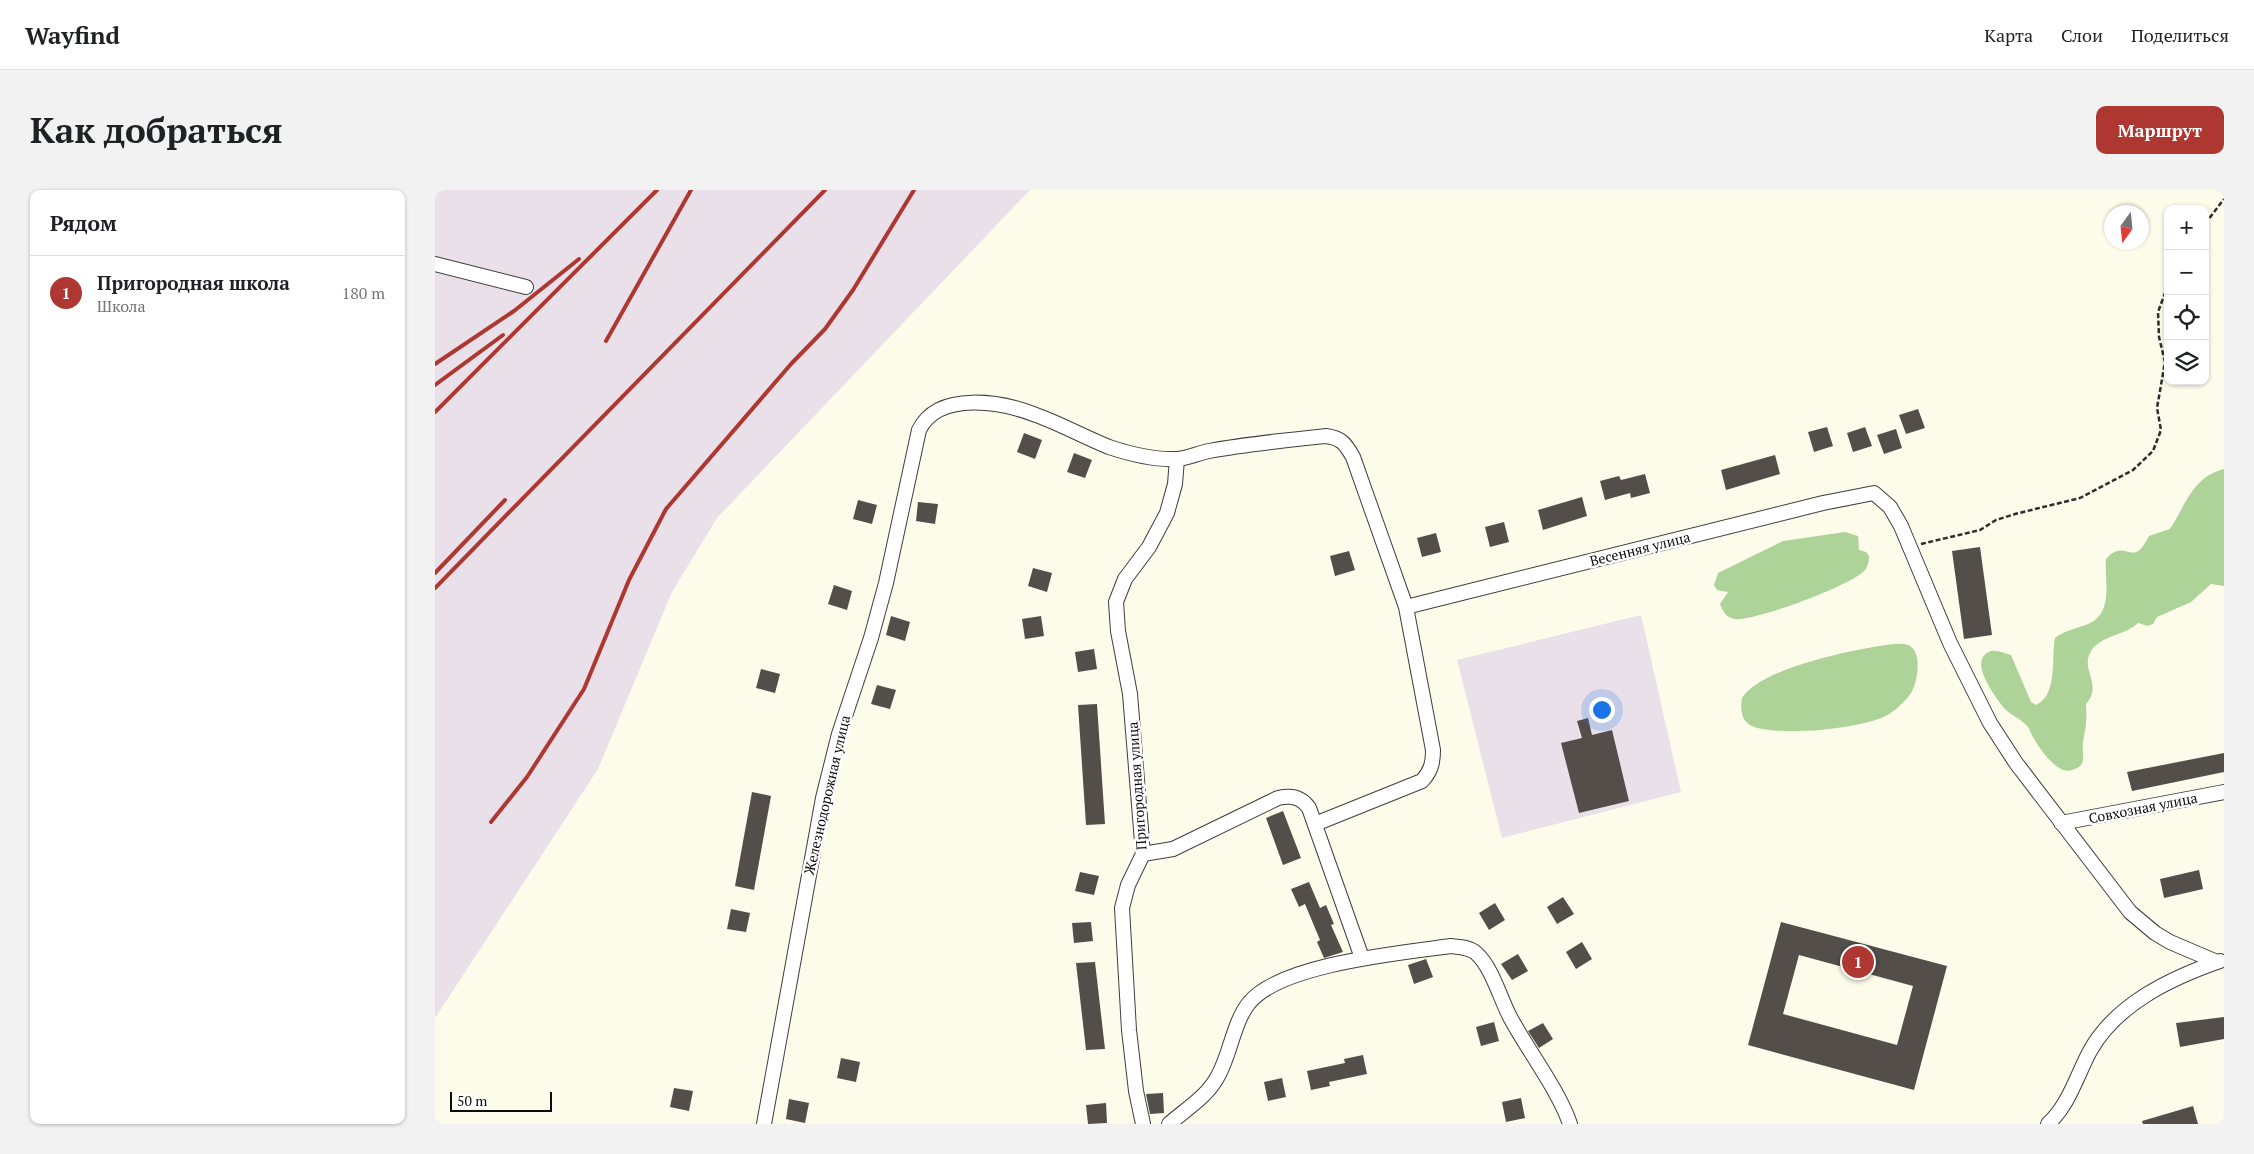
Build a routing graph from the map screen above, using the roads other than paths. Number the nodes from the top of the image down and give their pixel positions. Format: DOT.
graph roads {
  1 [pos="435,264"];
  2 [pos="526,286"];
  3 [pos="1177,460"];
  4 [pos="1406,607"];
  5 [pos="2224,792"];
  6 [pos="2061,823"];
  7 [pos="1315,824"];
  8 [pos="1143,854"];
  9 [pos="1362,958"];
  10 [pos="2221,961"];
  11 [pos="2052,1122"];
  12 [pos="764,1124"];
  13 [pos="1143,1124"];
  14 [pos="1169,1124"];
  15 [pos="1570,1124"];
  1 -- 2 [label="street"];
  3 -- 4 [label="street"];
  3 -- 8 [label="street, Пригородная улица"];
  3 -- 12 [label="street, Железнодорожная улица"];
  4 -- 6 [label="street, Весенняя улица"];
  4 -- 7 [label="street"];
  5 -- 6 [label="street, Совхозная улица"];
  6 -- 10 [label="street"];
  7 -- 8 [label="street"];
  7 -- 9 [label="street"];
  8 -- 13 [label="street, Пригородная улица"];
  9 -- 14 [label="street"];
  9 -- 15 [label="street"];
  10 -- 11 [label="street"];
}
